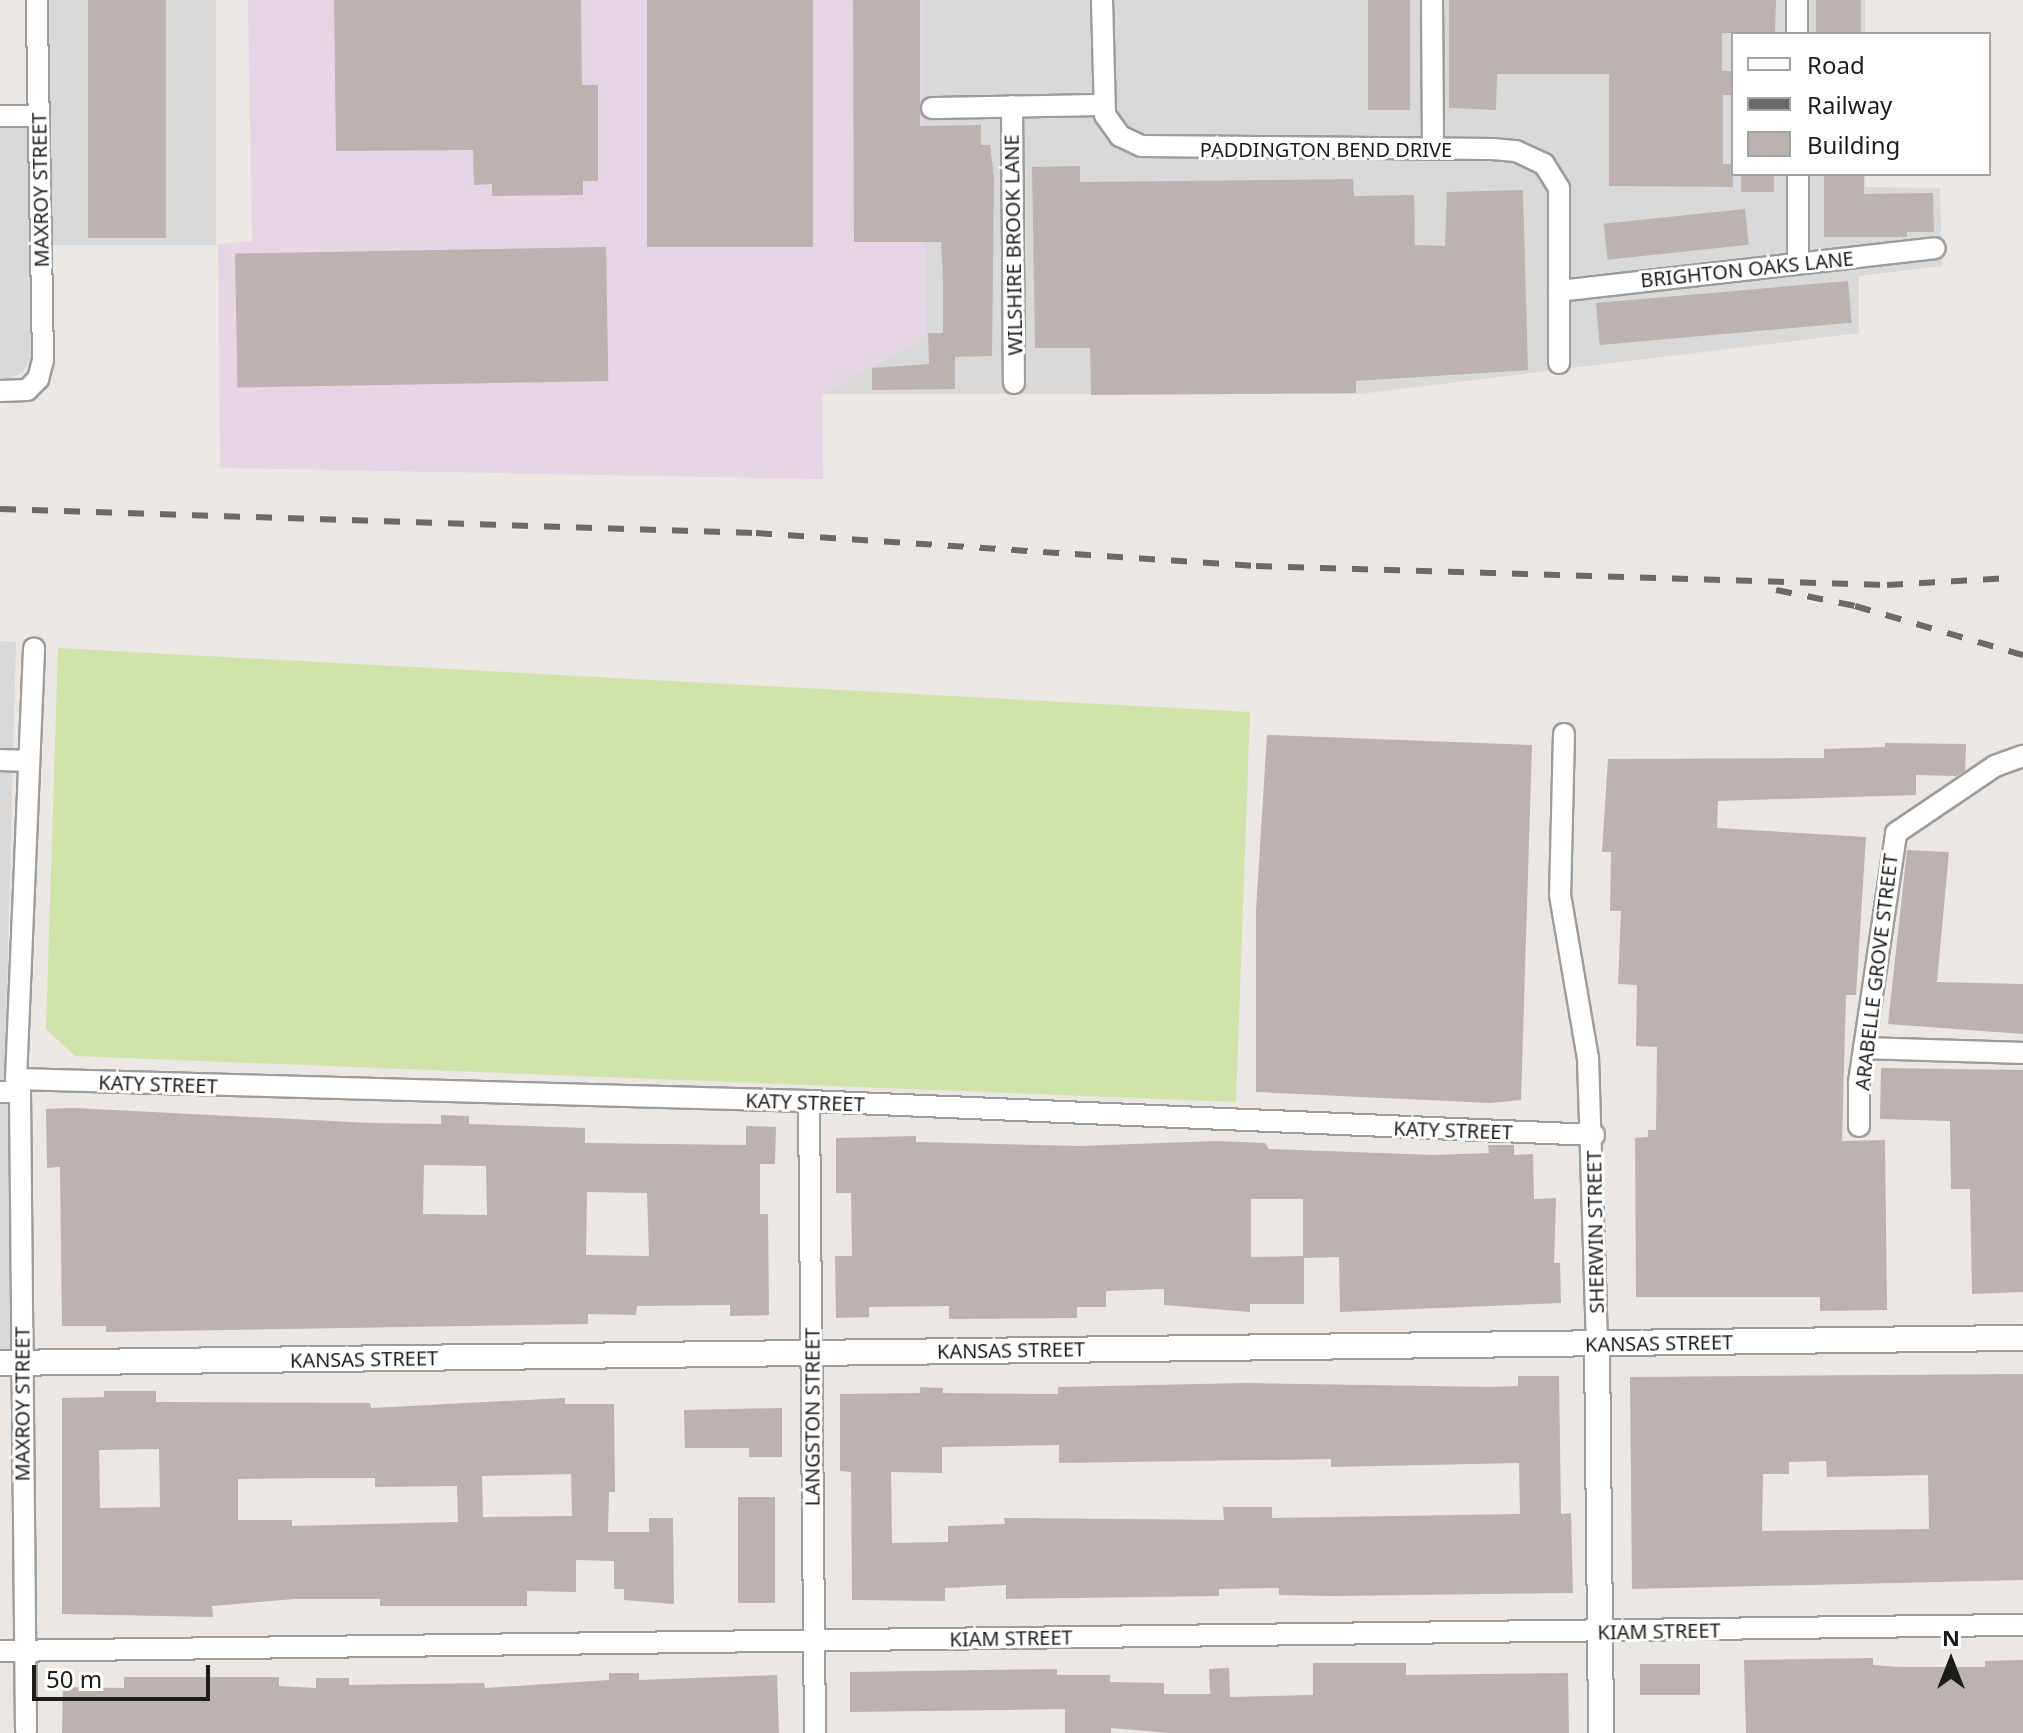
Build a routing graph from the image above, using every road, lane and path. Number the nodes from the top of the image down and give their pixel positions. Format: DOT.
graph roads {
  1 [pos="37,0"];
  2 [pos="1102,0"];
  3 [pos="1432,0"];
  4 [pos="1797,0"];
  5 [pos="1797,32"];
  6 [pos="1103,105"];
  7 [pos="1012,106"];
  8 [pos="932,108"];
  9 [pos="0,116"];
  10 [pos="39,116"];
  11 [pos="1433,149"];
  12 [pos="1798,176"];
  13 [pos="1935,248"];
  14 [pos="1798,263"];
  15 [pos="1559,291"];
  16 [pos="1559,363"];
  17 [pos="1014,383"];
  18 [pos="0,391"];
  19 [pos="34,648"];
  20 [pos="1564,734"];
  21 [pos="2023,756"];
  22 [pos="0,760"];
  23 [pos="29,761"];
  24 [pos="1864,1048"];
  25 [pos="2023,1053"];
  26 [pos="12,1088"];
  27 [pos="809,1101"];
  28 [pos="1859,1126"];
  29 [pos="1594,1135"];
  30 [pos="10,1180"];
  31 [pos="2023,1338"];
  32 [pos="1597,1344"];
  33 [pos="811,1353"];
  34 [pos="11,1363"];
  35 [pos="2023,1625"];
  36 [pos="1600,1631"];
  37 [pos="813,1640"];
  38 [pos="24,1650"];
  39 [pos="0,1651"];
  40 [pos="26,1730"];
  41 [pos="815,1733"];
  42 [pos="1601,1733"];
  1 -- 10 [label="street, MAXROY STREET"];
  2 -- 6 [label="street"];
  3 -- 11 [label="street"];
  4 -- 5 [label="street"];
  6 -- 7 [label="street"];
  6 -- 11 [label="street, PADDINGTON BEND DRIVE"];
  7 -- 8 [label="street"];
  7 -- 17 [label="street, WILSHIRE BROOK LANE"];
  9 -- 10 [label="street"];
  10 -- 18 [label="street, MAXROY STREET"];
  11 -- 15 [label="street, PADDINGTON BEND DRIVE"];
  12 -- 14 [label="street"];
  13 -- 14 [label="street, BRIGHTON OAKS LANE"];
  14 -- 15 [label="street, BRIGHTON OAKS LANE"];
  15 -- 16 [label="street"];
  19 -- 23 [label="street, MAXROY STREET"];
  20 -- 29 [label="street, SHERWIN STREET"];
  21 -- 24 [label="street, ARABELLE GROVE STREET"];
  22 -- 23 [label="street"];
  23 -- 26 [label="street, MAXROY STREET"];
  24 -- 25 [label="street"];
  24 -- 28 [label="street, ARABELLE GROVE STREET"];
  26 -- 27 [label="street, KATY STREET"];
  26 -- 30 [label="street, MAXROY STREET"];
  27 -- 29 [label="street, KATY STREET"];
  27 -- 33 [label="street, LANGSTON STREET"];
  29 -- 32 [label="street, SHERWIN STREET"];
  30 -- 34 [label="street, MAXROY STREET"];
  31 -- 32 [label="street, KANSAS STREET"];
  32 -- 33 [label="street, KANSAS STREET"];
  32 -- 36 [label="street, SHERWIN STREET"];
  33 -- 34 [label="street, KANSAS STREET"];
  33 -- 37 [label="street, LANGSTON STREET"];
  34 -- 38 [label="street, MAXROY STREET"];
  35 -- 36 [label="street, KIAM STREET"];
  36 -- 37 [label="street, KIAM STREET"];
  36 -- 42 [label="street, SHERWIN STREET"];
  37 -- 38 [label="street, KIAM STREET"];
  37 -- 41 [label="street, LANGSTON STREET"];
  38 -- 39 [label="street, KIAM STREET"];
  38 -- 40 [label="street, MAXROY STREET"];
}
